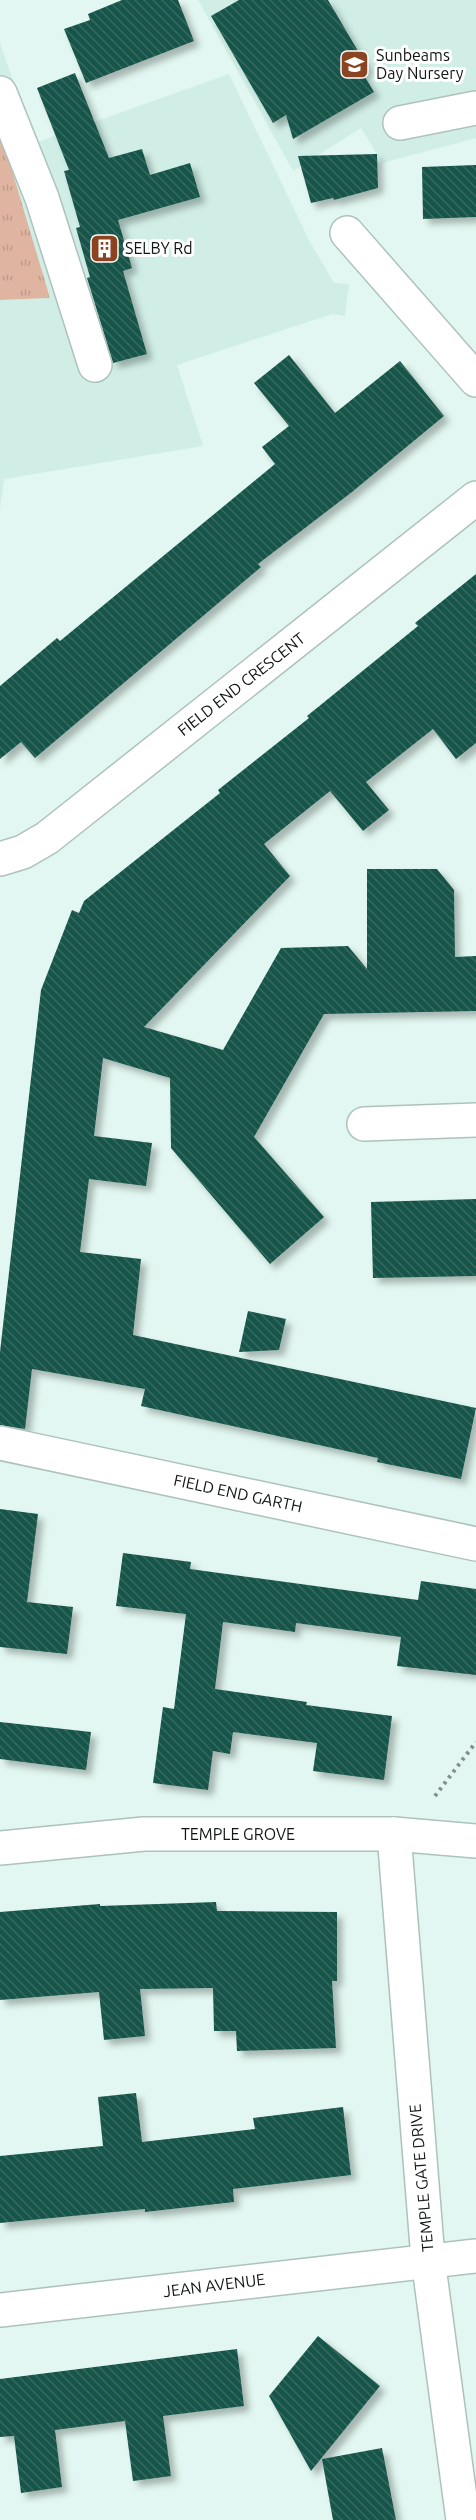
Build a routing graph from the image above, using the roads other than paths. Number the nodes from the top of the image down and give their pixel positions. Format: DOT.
graph roads {
  1 [pos="0,93"];
  2 [pos="476,108"];
  3 [pos="400,123"];
  4 [pos="347,233"];
  5 [pos="95,365"];
  6 [pos="476,381"];
  7 [pos="476,498"];
  8 [pos="0,860"];
  9 [pos="476,1120"];
  10 [pos="364,1124"];
  11 [pos="0,1443"];
  12 [pos="476,1544"];
  13 [pos="394,1834"];
  14 [pos="476,1841"];
  15 [pos="0,1848"];
  16 [pos="476,2256"];
  17 [pos="428,2259"];
  18 [pos="0,2310"];
  19 [pos="463,2520"];
  1 -- 5 [label="street"];
  2 -- 3 [label="street"];
  4 -- 6 [label="street"];
  7 -- 8 [label="street, FIELD END CRESCENT"];
  9 -- 10 [label="street"];
  11 -- 12 [label="street, FIELD END GARTH"];
  13 -- 14 [label="street, TEMPLE GROVE"];
  13 -- 15 [label="street, TEMPLE GROVE"];
  13 -- 17 [label="street, TEMPLE GATE DRIVE"];
  16 -- 17 [label="street, JEAN AVENUE"];
  17 -- 18 [label="street, JEAN AVENUE"];
  17 -- 19 [label="street, TEMPLE GATE DRIVE"];
}
